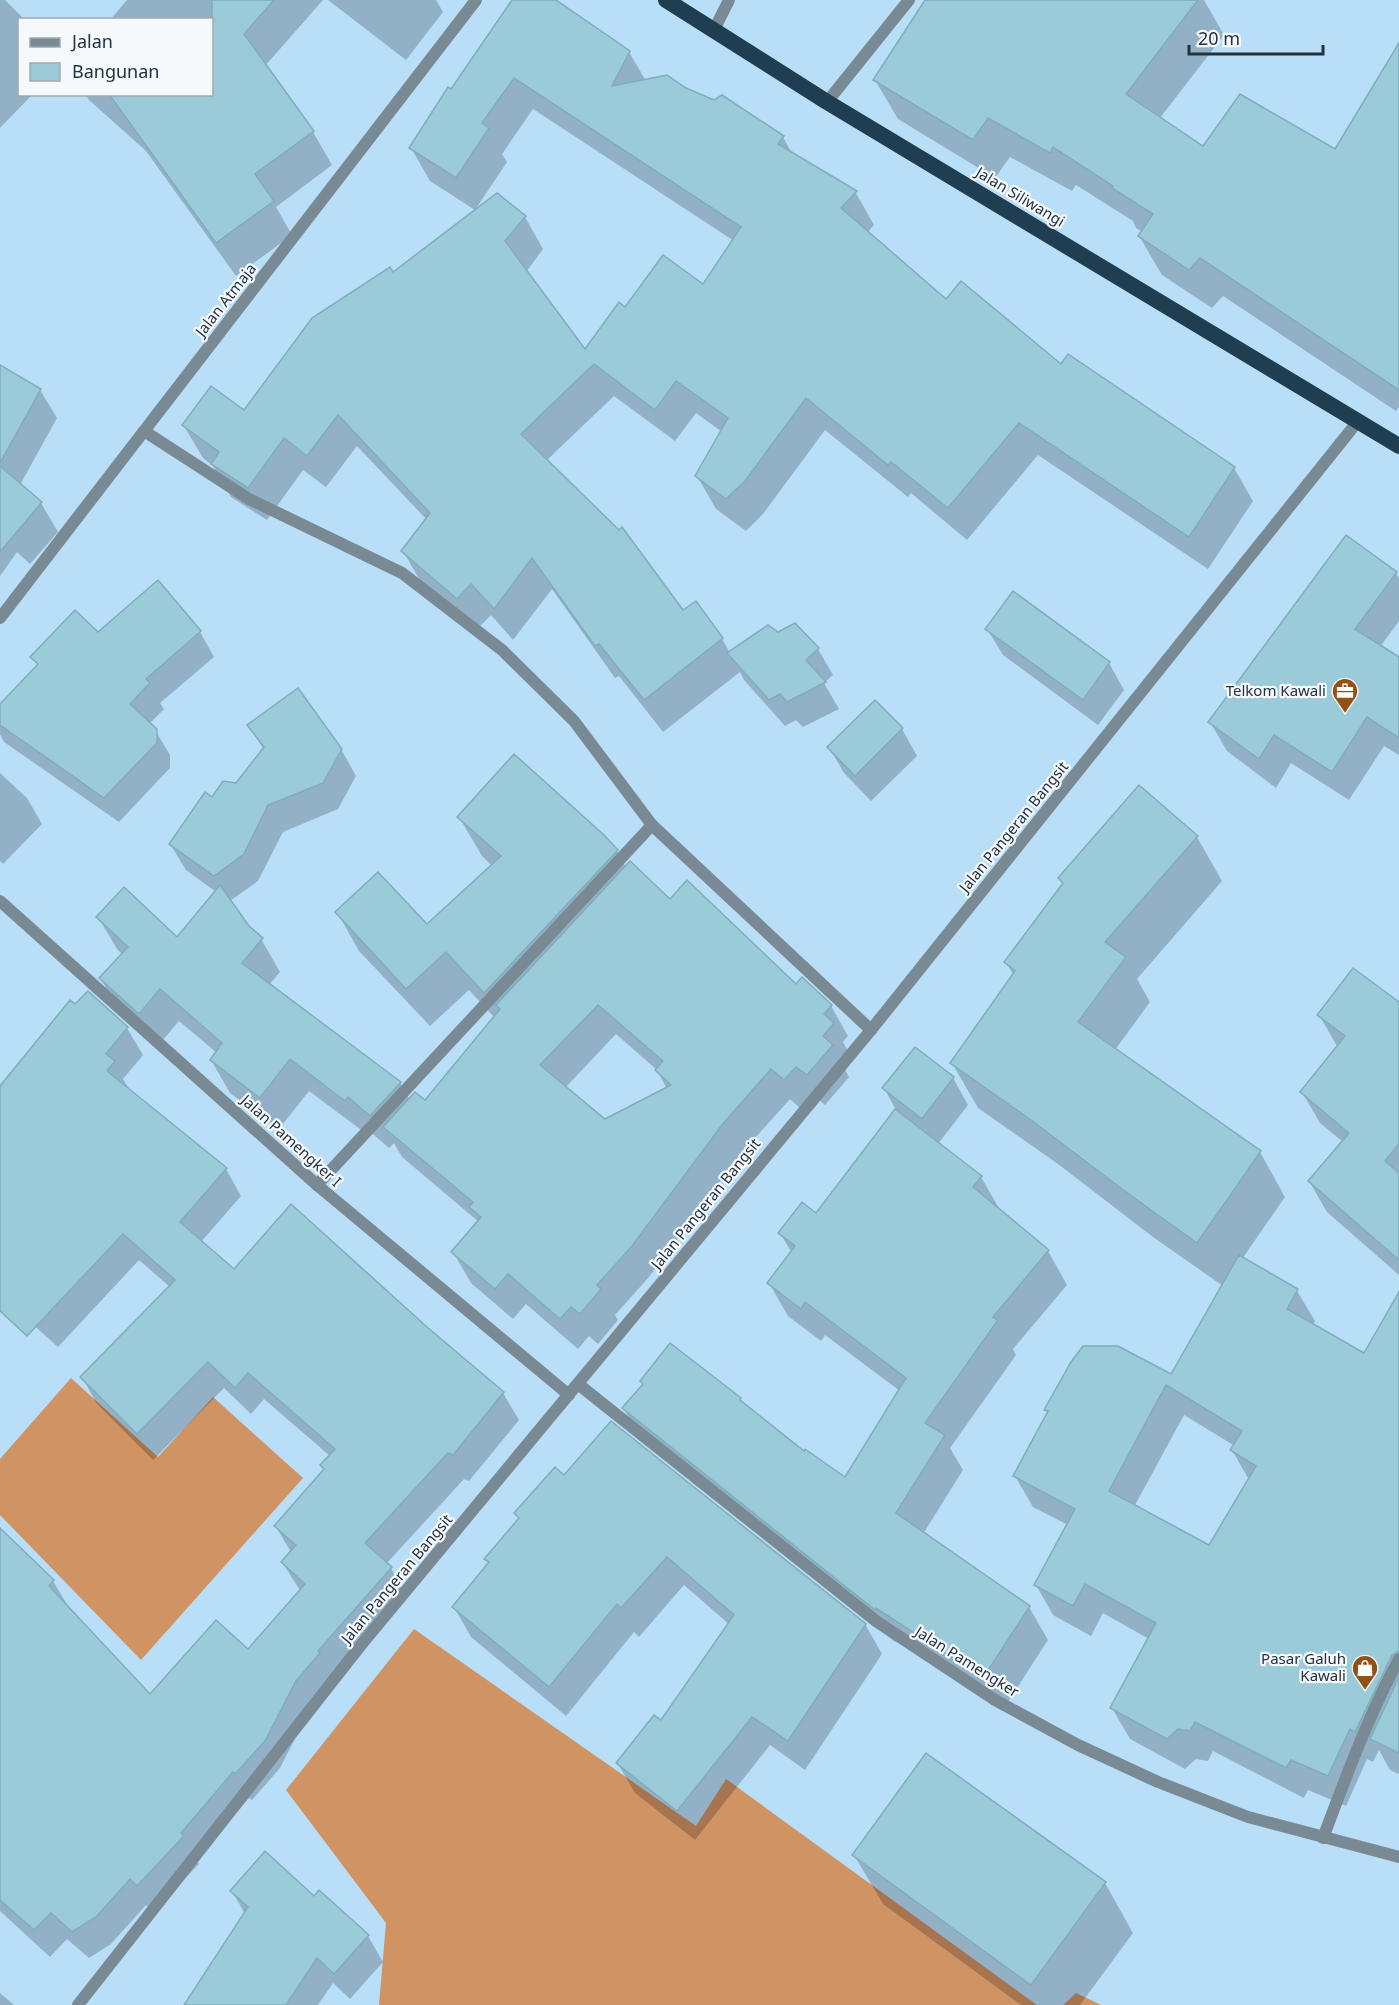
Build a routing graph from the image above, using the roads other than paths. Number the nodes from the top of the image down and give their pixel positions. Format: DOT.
graph roads {
  1 [pos="476,0"];
  2 [pos="666,0"];
  3 [pos="729,0"];
  4 [pos="909,0"];
  5 [pos="714,30"];
  6 [pos="827,102"];
  7 [pos="1358,421"];
  8 [pos="144,431"];
  9 [pos="1399,446"];
  10 [pos="0,618"];
  11 [pos="652,825"];
  12 [pos="0,901"];
  13 [pos="871,1030"];
  14 [pos="317,1185"];
  15 [pos="578,1384"];
  16 [pos="569,1395"];
  17 [pos="1399,1659"];
  18 [pos="1323,1838"];
  19 [pos="1399,1857"];
  20 [pos="78,2005"];
  1 -- 8 [label="street, Jalan Atmaja"];
  2 -- 5 [label="highway, Jalan Siliwangi"];
  3 -- 5 [label="street"];
  4 -- 6 [label="street"];
  5 -- 6 [label="highway, Jalan Siliwangi"];
  6 -- 7 [label="highway, Jalan Siliwangi"];
  7 -- 9 [label="highway, Jalan Siliwangi"];
  7 -- 13 [label="street, Jalan Pangeran Bangsit"];
  8 -- 10 [label="street, Jalan Atmaja"];
  8 -- 11 [label="street"];
  11 -- 13 [label="street"];
  11 -- 14 [label="street"];
  12 -- 14 [label="street, Jalan Pamengker I"];
  13 -- 15 [label="street, Jalan Pangeran Bangsit"];
  14 -- 16 [label="street, Jalan Pamengker I"];
  15 -- 16 [label="street, Jalan Pangeran Bangsit"];
  15 -- 18 [label="street, Jalan Pamengker"];
  16 -- 20 [label="street, Jalan Pangeran Bangsit"];
  17 -- 18 [label="street"];
  18 -- 19 [label="street, Jalan Pamengker"];
}
